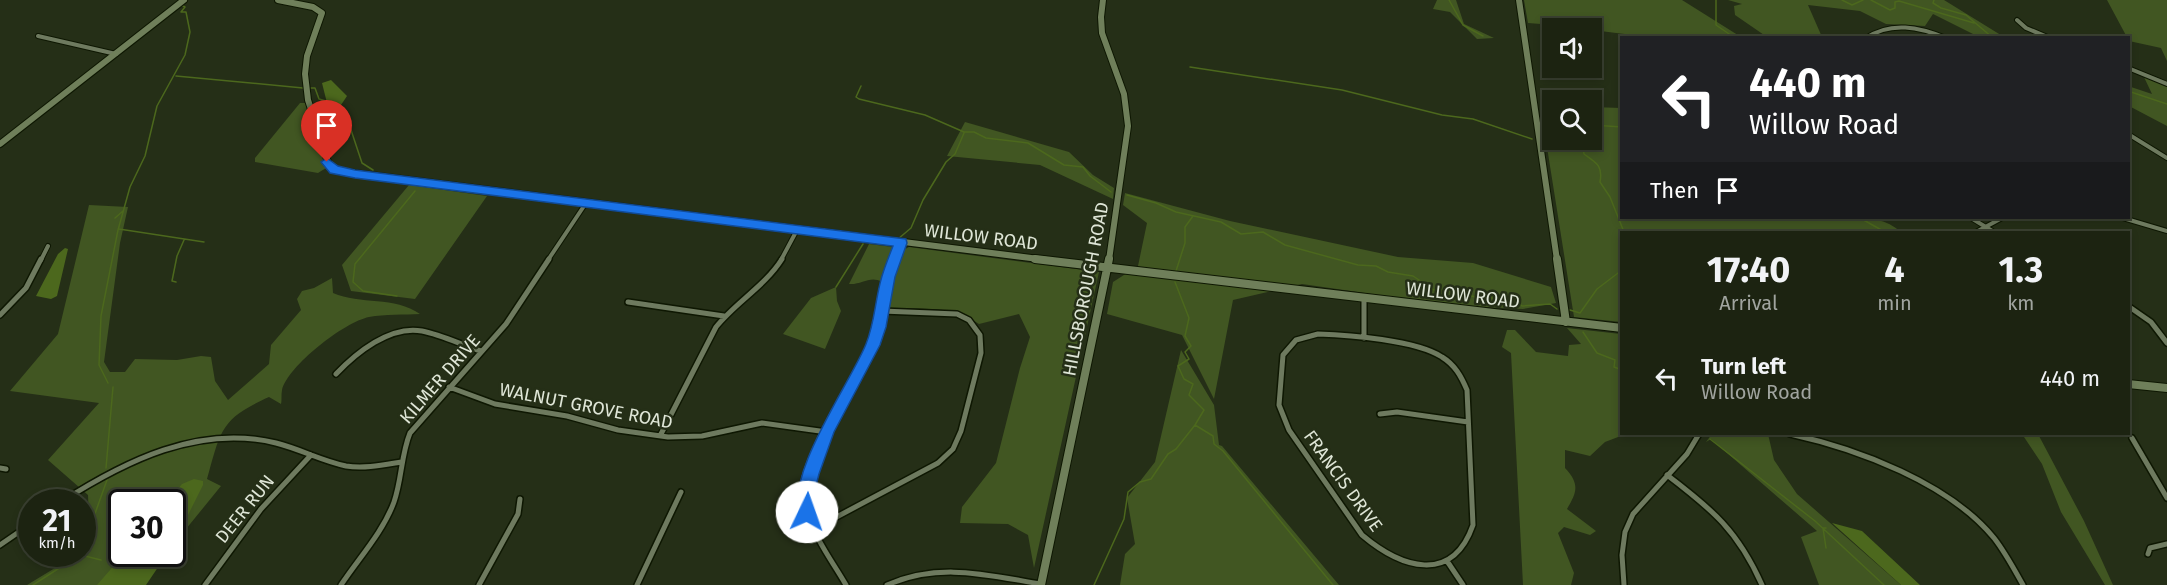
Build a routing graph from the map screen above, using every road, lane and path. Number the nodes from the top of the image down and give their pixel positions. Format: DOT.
graph roads {
  1 [pos="184,0"];
  2 [pos="281,0"];
  3 [pos="1103,0"];
  4 [pos="1519,0"];
  5 [pos="2017,20"];
  6 [pos="38,36"];
  7 [pos="1869,36"];
  8 [pos="1940,36"];
  9 [pos="2045,36"];
  10 [pos="116,54"];
  11 [pos="2130,69"];
  12 [pos="2167,84"];
  13 [pos="2130,135"];
  14 [pos="0,144"];
  15 [pos="2167,158"];
  16 [pos="586,203"];
  17 [pos="1973,219"];
  18 [pos="1999,219"];
  19 [pos="2126,219"];
  20 [pos="1985,227"];
  21 [pos="797,230"];
  22 [pos="1978,231"];
  23 [pos="1992,231"];
  24 [pos="2167,231"];
  25 [pos="901,243"];
  26 [pos="48,246"];
  27 [pos="1108,268"];
  28 [pos="1364,298"];
  29 [pos="628,302"];
  30 [pos="2130,307"];
  31 [pos="882,311"];
  32 [pos="0,315"];
  33 [pos="724,316"];
  34 [pos="1566,322"];
  35 [pos="1620,328"];
  36 [pos="1364,338"];
  37 [pos="2167,343"];
  38 [pos="482,351"];
  39 [pos="336,374"];
  40 [pos="2130,384"];
  41 [pos="449,387"];
  42 [pos="2167,388"];
  43 [pos="1380,414"];
  44 [pos="1468,422"];
  45 [pos="827,432"];
  46 [pos="1698,435"];
  47 [pos="1793,435"];
  48 [pos="660,436"];
  49 [pos="2132,438"];
  50 [pos="311,455"];
  51 [pos="401,462"];
  52 [pos="1667,475"];
  53 [pos="81,489"];
  54 [pos="681,492"];
  55 [pos="2167,498"];
  56 [pos="520,499"];
  57 [pos="814,530"];
  58 [pos="18,533"];
  59 [pos="2167,544"];
  60 [pos="0,545"];
  61 [pos="2148,554"];
  62 [pos="1447,561"];
  63 [pos="205,585"];
  64 [pos="341,585"];
  65 [pos="478,585"];
  66 [pos="638,585"];
  67 [pos="846,585"];
  68 [pos="887,585"];
  69 [pos="1041,585"];
  70 [pos="1463,585"];
  71 [pos="1624,585"];
  72 [pos="1762,585"];
  73 [pos="2023,585"];
  1 -- 10 [label="street"];
  2 -- 16 [label="street, WILLOW ROAD"];
  3 -- 27 [label="street, HILLSBOROUGH ROAD"];
  4 -- 34 [label="street"];
  5 -- 9 [label="street"];
  6 -- 10 [label="street"];
  7 -- 8 [label="street"];
  10 -- 14 [label="street"];
  11 -- 12 [label="street"];
  13 -- 15 [label="street"];
  16 -- 21 [label="street, WILLOW ROAD"];
  16 -- 38 [label="street, KILMER DRIVE"];
  17 -- 20 [label="street"];
  18 -- 20 [label="street"];
  19 -- 24 [label="street"];
  20 -- 22 [label="street"];
  20 -- 23 [label="street"];
  21 -- 25 [label="street, WILLOW ROAD"];
  21 -- 33 [label="street"];
  25 -- 27 [label="street, WILLOW ROAD"];
  25 -- 31 [label="street"];
  26 -- 32 [label="street"];
  27 -- 28 [label="street, WILLOW ROAD"];
  27 -- 69 [label="street, HILLSBOROUGH ROAD"];
  28 -- 34 [label="street, WILLOW ROAD"];
  28 -- 36 [label="street"];
  29 -- 33 [label="street"];
  30 -- 37 [label="street"];
  31 -- 45 [label="street"];
  31 -- 57 [label="street"];
  33 -- 48 [label="street"];
  34 -- 35 [label="street, WILLOW ROAD"];
  36 -- 44 [label="street, FRANCIS DRIVE"];
  36 -- 62 [label="street, FRANCIS DRIVE"];
  38 -- 39 [label="street"];
  38 -- 41 [label="street, KILMER DRIVE"];
  40 -- 42 [label="street"];
  41 -- 48 [label="street, WALNUT GROVE ROAD"];
  41 -- 51 [label="street, KILMER DRIVE"];
  43 -- 44 [label="street"];
  44 -- 62 [label="street, FRANCIS DRIVE"];
  45 -- 48 [label="street, WALNUT GROVE ROAD"];
  45 -- 57 [label="street"];
  46 -- 52 [label="street"];
  47 -- 73 [label="street"];
  49 -- 55 [label="street"];
  50 -- 51 [label="street"];
  50 -- 53 [label="street"];
  50 -- 63 [label="street, DEER RUN"];
  51 -- 64 [label="street, KILMER DRIVE"];
  52 -- 71 [label="street"];
  52 -- 72 [label="street"];
  54 -- 66 [label="street"];
  56 -- 65 [label="street"];
  57 -- 67 [label="street"];
  58 -- 60 [label="street"];
  59 -- 61 [label="street"];
  62 -- 70 [label="street"];
  68 -- 69 [label="street"];
}
